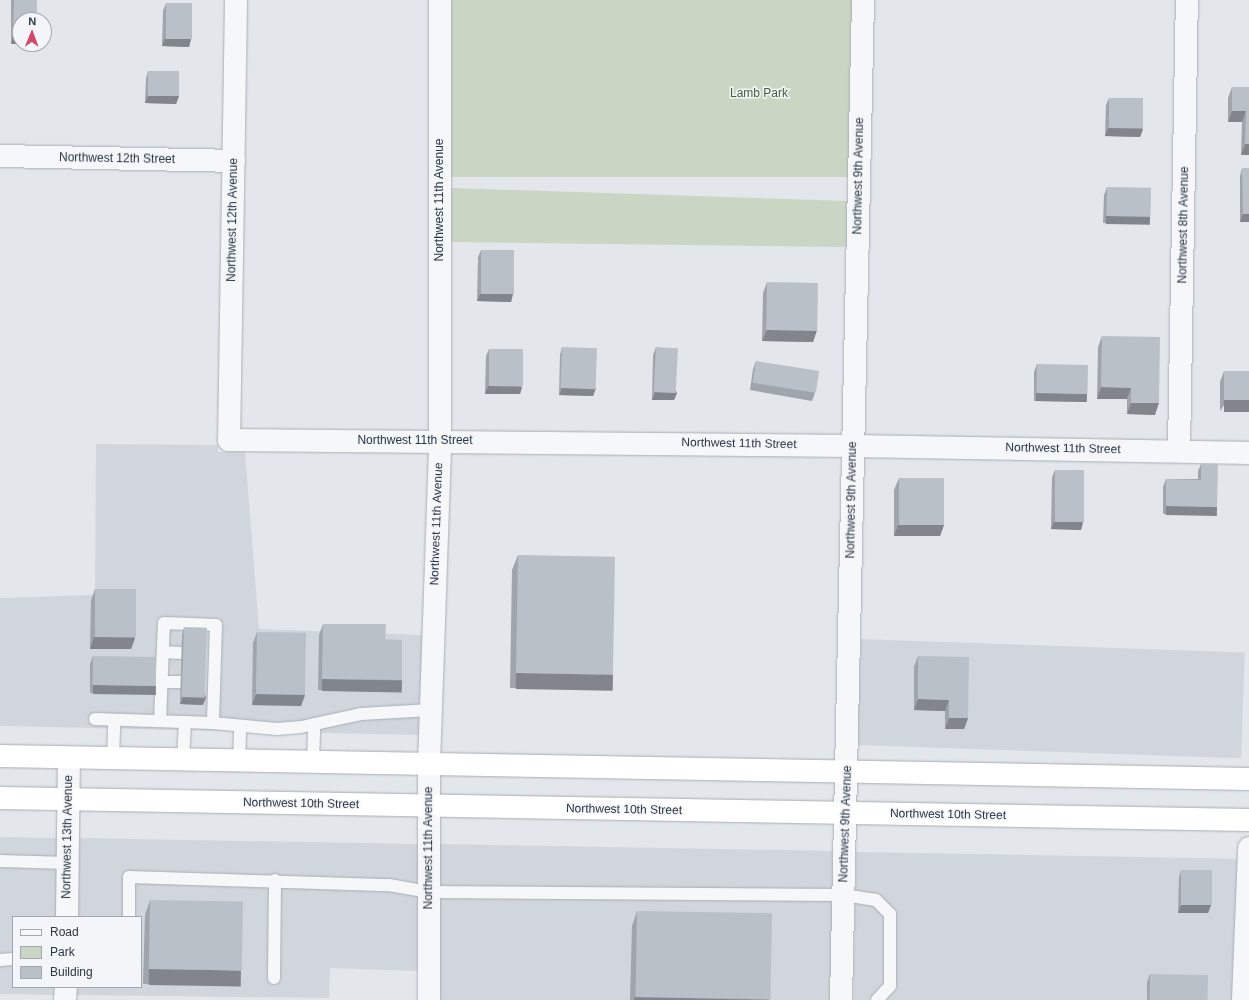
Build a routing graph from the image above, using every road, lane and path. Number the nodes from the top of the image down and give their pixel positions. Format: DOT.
graph roads {
  1 [pos="236,0"];
  2 [pos="440,0"];
  3 [pos="863,0"];
  4 [pos="1187,0"];
  5 [pos="0,156"];
  6 [pos="234,161"];
  7 [pos="229,440"];
  8 [pos="440,441"];
  9 [pos="853,446"];
  10 [pos="1179,450"];
  11 [pos="1249,453"];
  12 [pos="163,652"];
  13 [pos="181,653"];
  14 [pos="162,682"];
  15 [pos="181,682"];
  16 [pos="431,710"];
  17 [pos="95,719"];
  18 [pos="114,720"];
  19 [pos="160,721"];
  20 [pos="185,722"];
  21 [pos="213,723"];
  22 [pos="314,724"];
  23 [pos="240,727"];
  24 [pos="0,756"];
  25 [pos="69,758"];
  26 [pos="113,758"];
  27 [pos="183,760"];
  28 [pos="239,762"];
  29 [pos="313,762"];
  30 [pos="430,764"];
  31 [pos="848,772"];
  32 [pos="1249,779"];
  33 [pos="0,798"];
  34 [pos="68,799"];
  35 [pos="429,807"];
  36 [pos="847,813"];
  37 [pos="1249,820"];
  38 [pos="1249,848"];
  39 [pos="0,861"];
  40 [pos="68,863"];
  41 [pos="275,880"];
  42 [pos="429,892"];
  43 [pos="844,895"];
  44 [pos="67,916"];
  45 [pos="129,916"];
  46 [pos="12,959"];
  47 [pos="0,960"];
  48 [pos="1247,960"];
  49 [pos="274,978"];
  50 [pos="66,988"];
  51 [pos="65,1000"];
  52 [pos="429,1000"];
  53 [pos="841,1000"];
  54 [pos="877,1000"];
  55 [pos="1243,1000"];
  1 -- 6 [label="street, Northwest 12th Avenue"];
  2 -- 8 [label="street, Northwest 11th Avenue"];
  3 -- 9 [label="street, Northwest 9th Avenue"];
  4 -- 10 [label="street, Northwest 8th Avenue"];
  5 -- 6 [label="street, Northwest 12th Street"];
  6 -- 7 [label="street, Northwest 12th Avenue"];
  7 -- 8 [label="street, Northwest 11th Street"];
  8 -- 9 [label="street, Northwest 11th Street"];
  8 -- 16 [label="street, Northwest 11th Avenue"];
  9 -- 10 [label="street, Northwest 11th Street"];
  9 -- 31 [label="street, Northwest 9th Avenue"];
  10 -- 11 [label="street, Northwest 11th Street"];
  12 -- 13 [label="lane"];
  12 -- 14 [label="lane"];
  12 -- 21 [label="lane"];
  14 -- 15 [label="lane"];
  14 -- 19 [label="lane"];
  16 -- 22 [label="lane"];
  16 -- 30 [label="street, Northwest 11th Avenue"];
  17 -- 18 [label="lane"];
  18 -- 19 [label="lane"];
  18 -- 26 [label="lane"];
  19 -- 20 [label="lane"];
  20 -- 21 [label="lane"];
  20 -- 27 [label="lane"];
  21 -- 23 [label="lane"];
  22 -- 23 [label="lane"];
  22 -- 29 [label="lane"];
  23 -- 28 [label="lane"];
  24 -- 25 [label="highway"];
  25 -- 26 [label="highway"];
  25 -- 34 [label="street, Northwest 13th Avenue"];
  26 -- 27 [label="highway"];
  27 -- 28 [label="highway"];
  28 -- 29 [label="highway"];
  29 -- 30 [label="highway"];
  30 -- 31 [label="highway"];
  30 -- 35 [label="street, Northwest 11th Avenue"];
  31 -- 32 [label="highway"];
  31 -- 36 [label="street, Northwest 9th Avenue"];
  33 -- 34 [label="highway, Northwest 10th Street"];
  34 -- 35 [label="highway, Northwest 10th Street"];
  34 -- 40 [label="street, Northwest 13th Avenue"];
  35 -- 36 [label="highway, Northwest 10th Street"];
  35 -- 42 [label="street, Northwest 11th Avenue"];
  36 -- 37 [label="highway, Northwest 10th Street"];
  36 -- 43 [label="street, Northwest 9th Avenue"];
  38 -- 48 [label="street"];
  39 -- 40 [label="lane"];
  40 -- 44 [label="street, Northwest 13th Avenue"];
  41 -- 42 [label="lane"];
  41 -- 45 [label="lane"];
  41 -- 49 [label="lane"];
  42 -- 43 [label="lane"];
  42 -- 52 [label="street, Northwest 11th Avenue"];
  43 -- 53 [label="street, Northwest 9th Avenue"];
  43 -- 54 [label="lane"];
  46 -- 47 [label="lane"];
  48 -- 55 [label="street"];
  50 -- 51 [label="street"];
}
